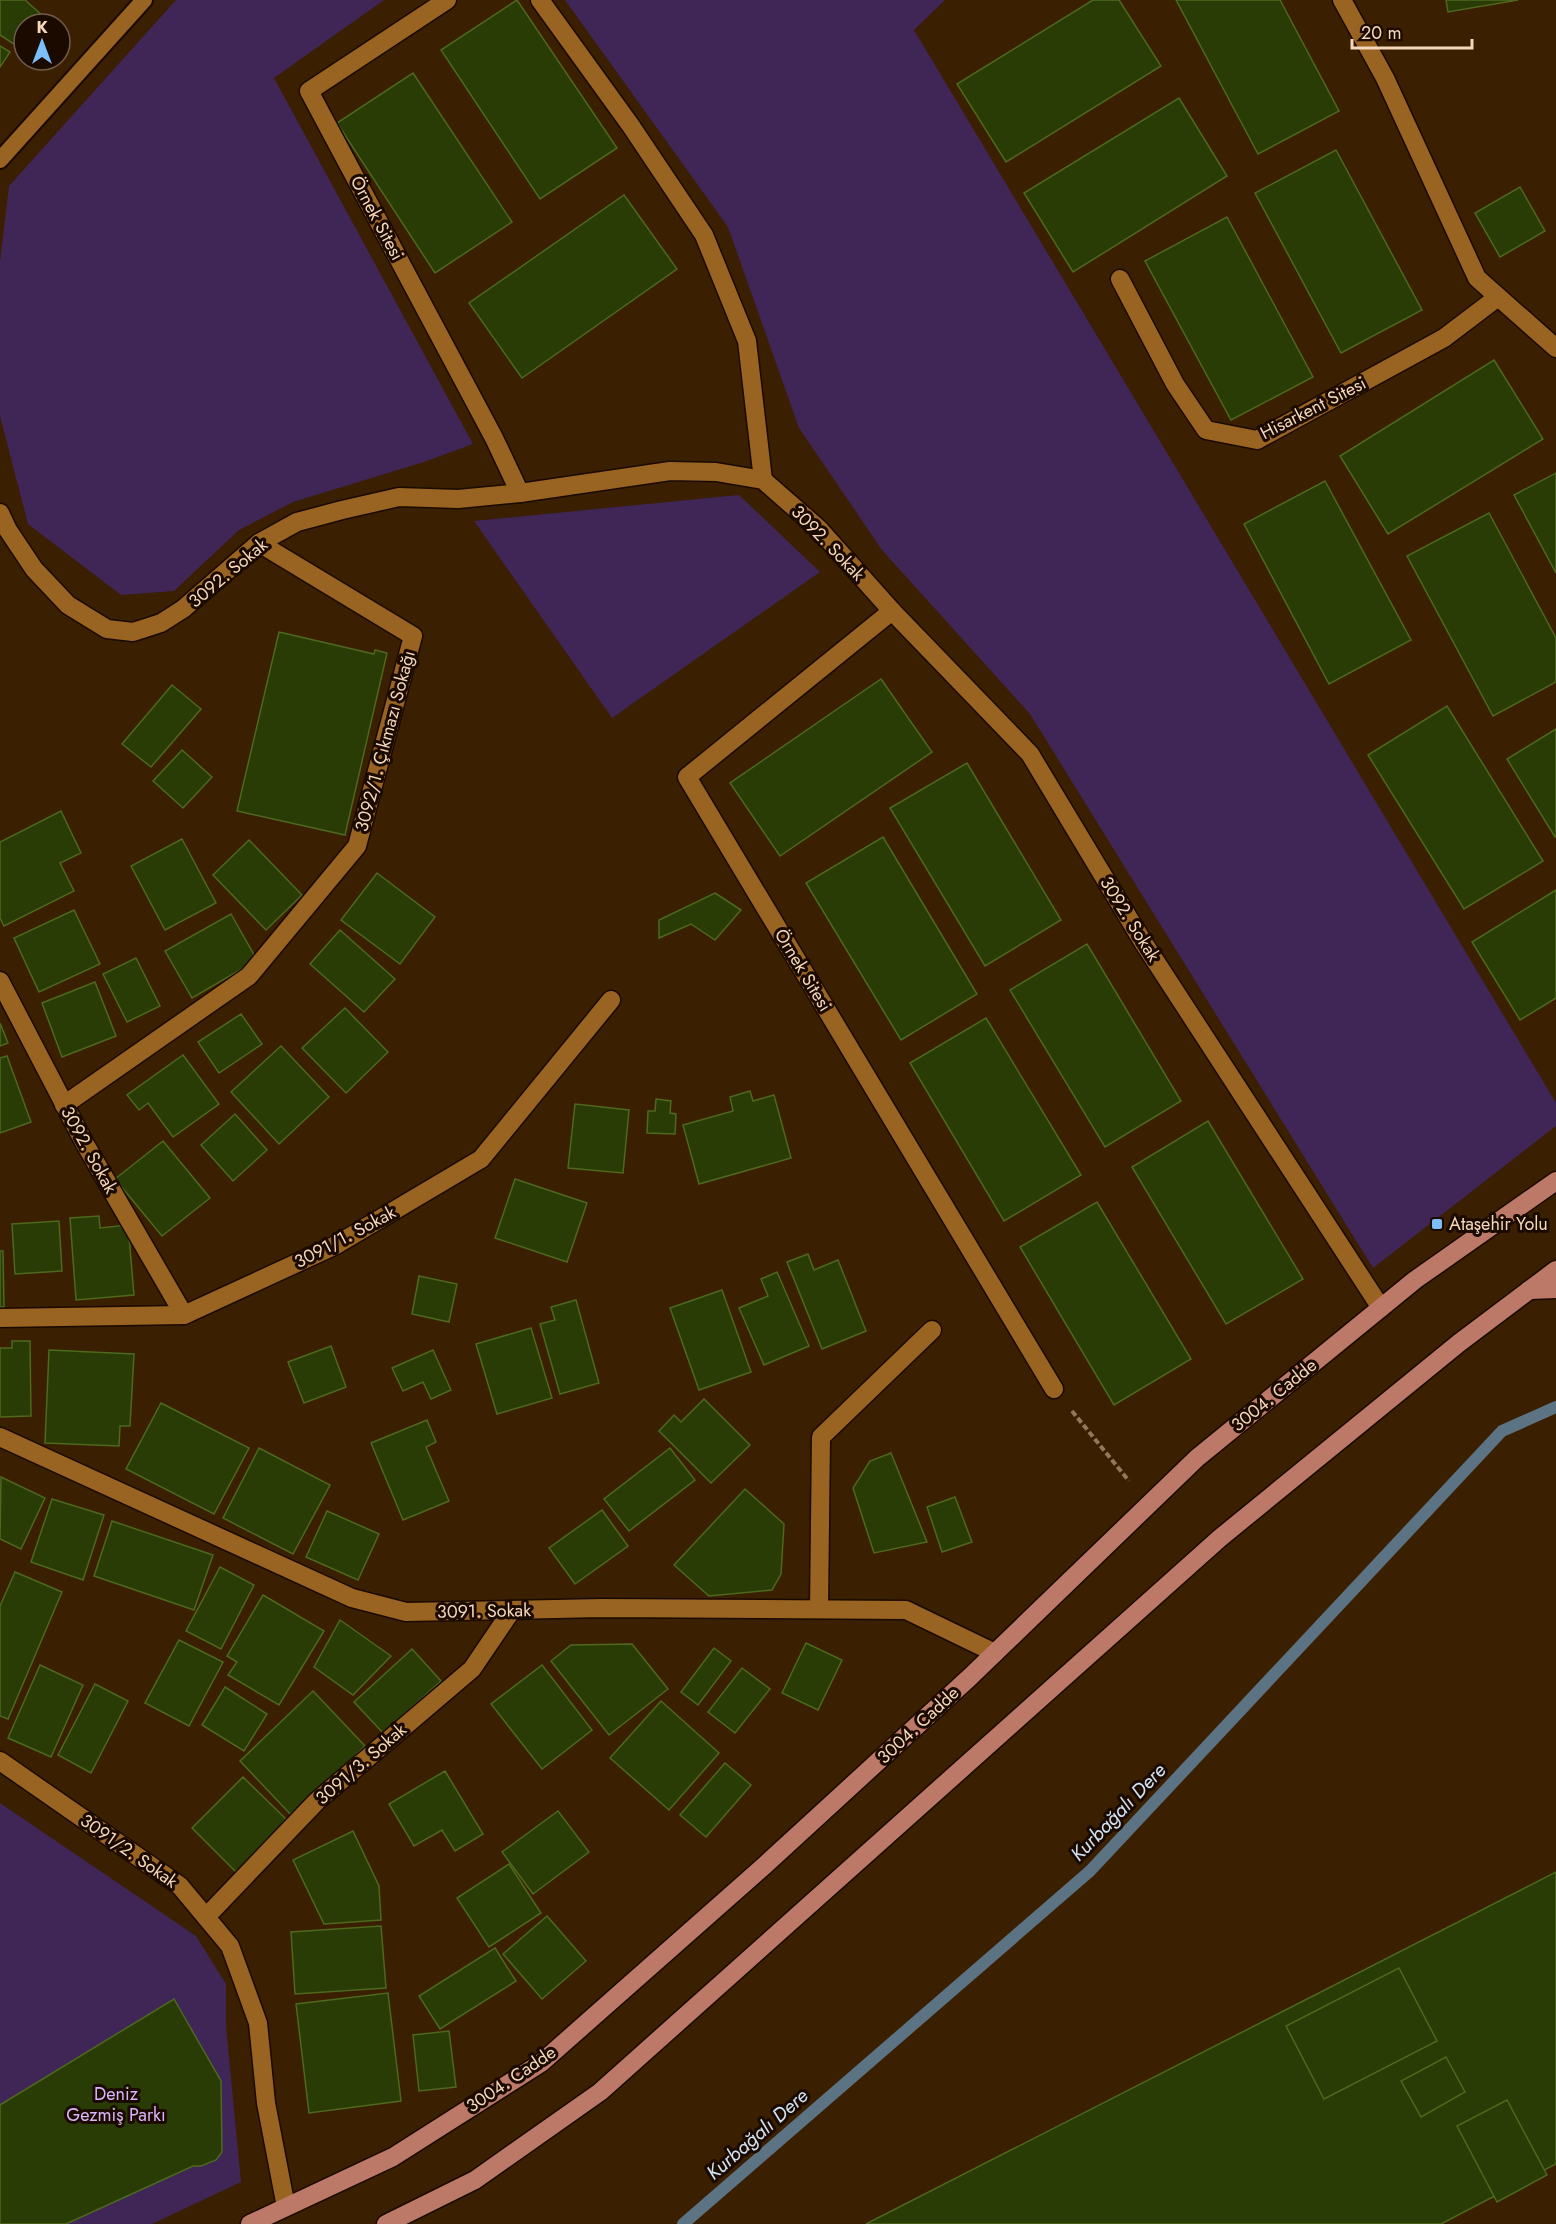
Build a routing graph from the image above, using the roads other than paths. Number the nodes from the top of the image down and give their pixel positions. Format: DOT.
graph roads {
  1 [pos="144,0"];
  2 [pos="447,0"];
  3 [pos="540,0"];
  4 [pos="1342,0"];
  5 [pos="0,160"];
  6 [pos="1120,279"];
  7 [pos="1498,297"];
  8 [pos="1556,348"];
  9 [pos="763,480"];
  10 [pos="520,493"];
  11 [pos="0,513"];
  12 [pos="259,543"];
  13 [pos="892,611"];
  14 [pos="0,981"];
  15 [pos="611,1000"];
  16 [pos="64,1105"];
  17 [pos="1556,1181"];
  18 [pos="1556,1270"];
  19 [pos="1556,1289"];
  20 [pos="1529,1290"];
  21 [pos="1381,1308"];
  22 [pos="184,1315"];
  23 [pos="0,1318"];
  24 [pos="932,1330"];
  25 [pos="1054,1389"];
  26 [pos="0,1437"];
  27 [pos="819,1609"];
  28 [pos="513,1610"];
  29 [pos="995,1653"];
  30 [pos="0,1761"];
  31 [pos="206,1917"];
  32 [pos="286,2207"];
  33 [pos="250,2224"];
  34 [pos="386,2224"];
  1 -- 5 [label="lane"];
  2 -- 10 [label="street, Örnek Sitesi"];
  3 -- 9 [label="street"];
  4 -- 7 [label="street"];
  6 -- 7 [label="street, Hisarkent Sitesi"];
  7 -- 8 [label="street"];
  9 -- 10 [label="street, 3092. Sokak"];
  9 -- 13 [label="street, 3092. Sokak"];
  10 -- 12 [label="street, 3092. Sokak"];
  11 -- 12 [label="street, 3092. Sokak"];
  12 -- 16 [label="street, 3092/1. Çıkmazı Sokağı"];
  13 -- 21 [label="street, 3092. Sokak"];
  13 -- 25 [label="street, Örnek Sitesi"];
  14 -- 16 [label="street, 3092. Sokak"];
  15 -- 22 [label="street, 3091/1. Sokak"];
  16 -- 22 [label="street, 3092. Sokak"];
  17 -- 21 [label="main road, 3004. Cadde"];
  18 -- 20 [label="main road"];
  19 -- 20 [label="main road"];
  20 -- 34 [label="main road"];
  21 -- 29 [label="main road, 3004. Cadde"];
  22 -- 23 [label="street, 3091/1. Sokak"];
  24 -- 27 [label="street"];
  26 -- 28 [label="street, 3091. Sokak"];
  27 -- 28 [label="street, 3091. Sokak"];
  27 -- 29 [label="street, 3091. Sokak"];
  28 -- 31 [label="street, 3091/3. Sokak"];
  29 -- 32 [label="main road, 3004. Cadde"];
  30 -- 31 [label="street, 3091/2. Sokak"];
  31 -- 32 [label="street, 3091/2. Sokak"];
  32 -- 33 [label="main road, 3004. Cadde"];
}
